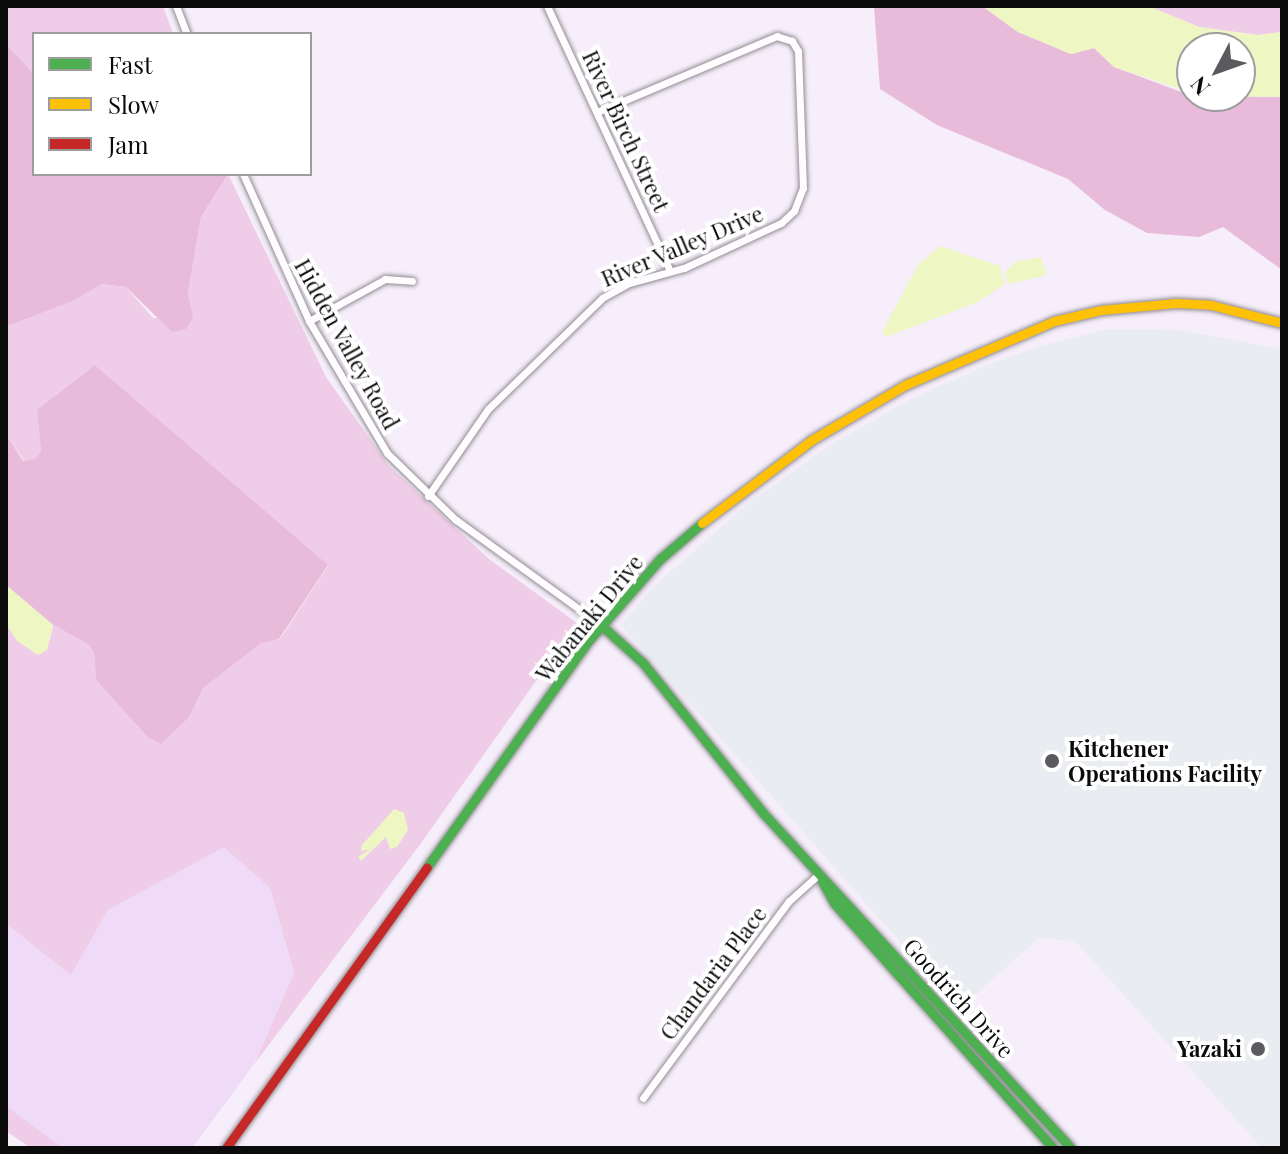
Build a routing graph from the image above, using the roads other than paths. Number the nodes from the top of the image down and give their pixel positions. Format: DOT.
graph roads {
  1 [pos="176,6"];
  2 [pos="547,6"];
  3 [pos="186,32"];
  4 [pos="597,112"];
  5 [pos="244,176"];
  6 [pos="670,271"];
  7 [pos="412,281"];
  8 [pos="309,321"];
  9 [pos="1282,323"];
  10 [pos="428,496"];
  11 [pos="601,625"];
  12 [pos="818,875"];
  13 [pos="643,1098"];
  14 [pos="226,1148"];
  15 [pos="1053,1148"];
  16 [pos="1071,1148"];
  1 -- 3 [label="street"];
  2 -- 4 [label="street, River Birch Street"];
  4 -- 6 [label="street, River Birch Street"];
  4 -- 6 [label="street, River Valley Drive"];
  5 -- 8 [label="street, Hidden Valley Road"];
  6 -- 10 [label="street, River Valley Drive"];
  7 -- 8 [label="street"];
  8 -- 10 [label="street, Hidden Valley Road"];
  9 -- 11 [label="street, Wabanaki Drive"];
  10 -- 11 [label="street, Hidden Valley Road"];
  11 -- 12 [label="street, Goodrich Drive"];
  11 -- 14 [label="street, Wabanaki Drive"];
  12 -- 13 [label="street, Chandaria Place"];
  12 -- 15 [label="street, Goodrich Drive"];
  12 -- 16 [label="street, Goodrich Drive"];
}
